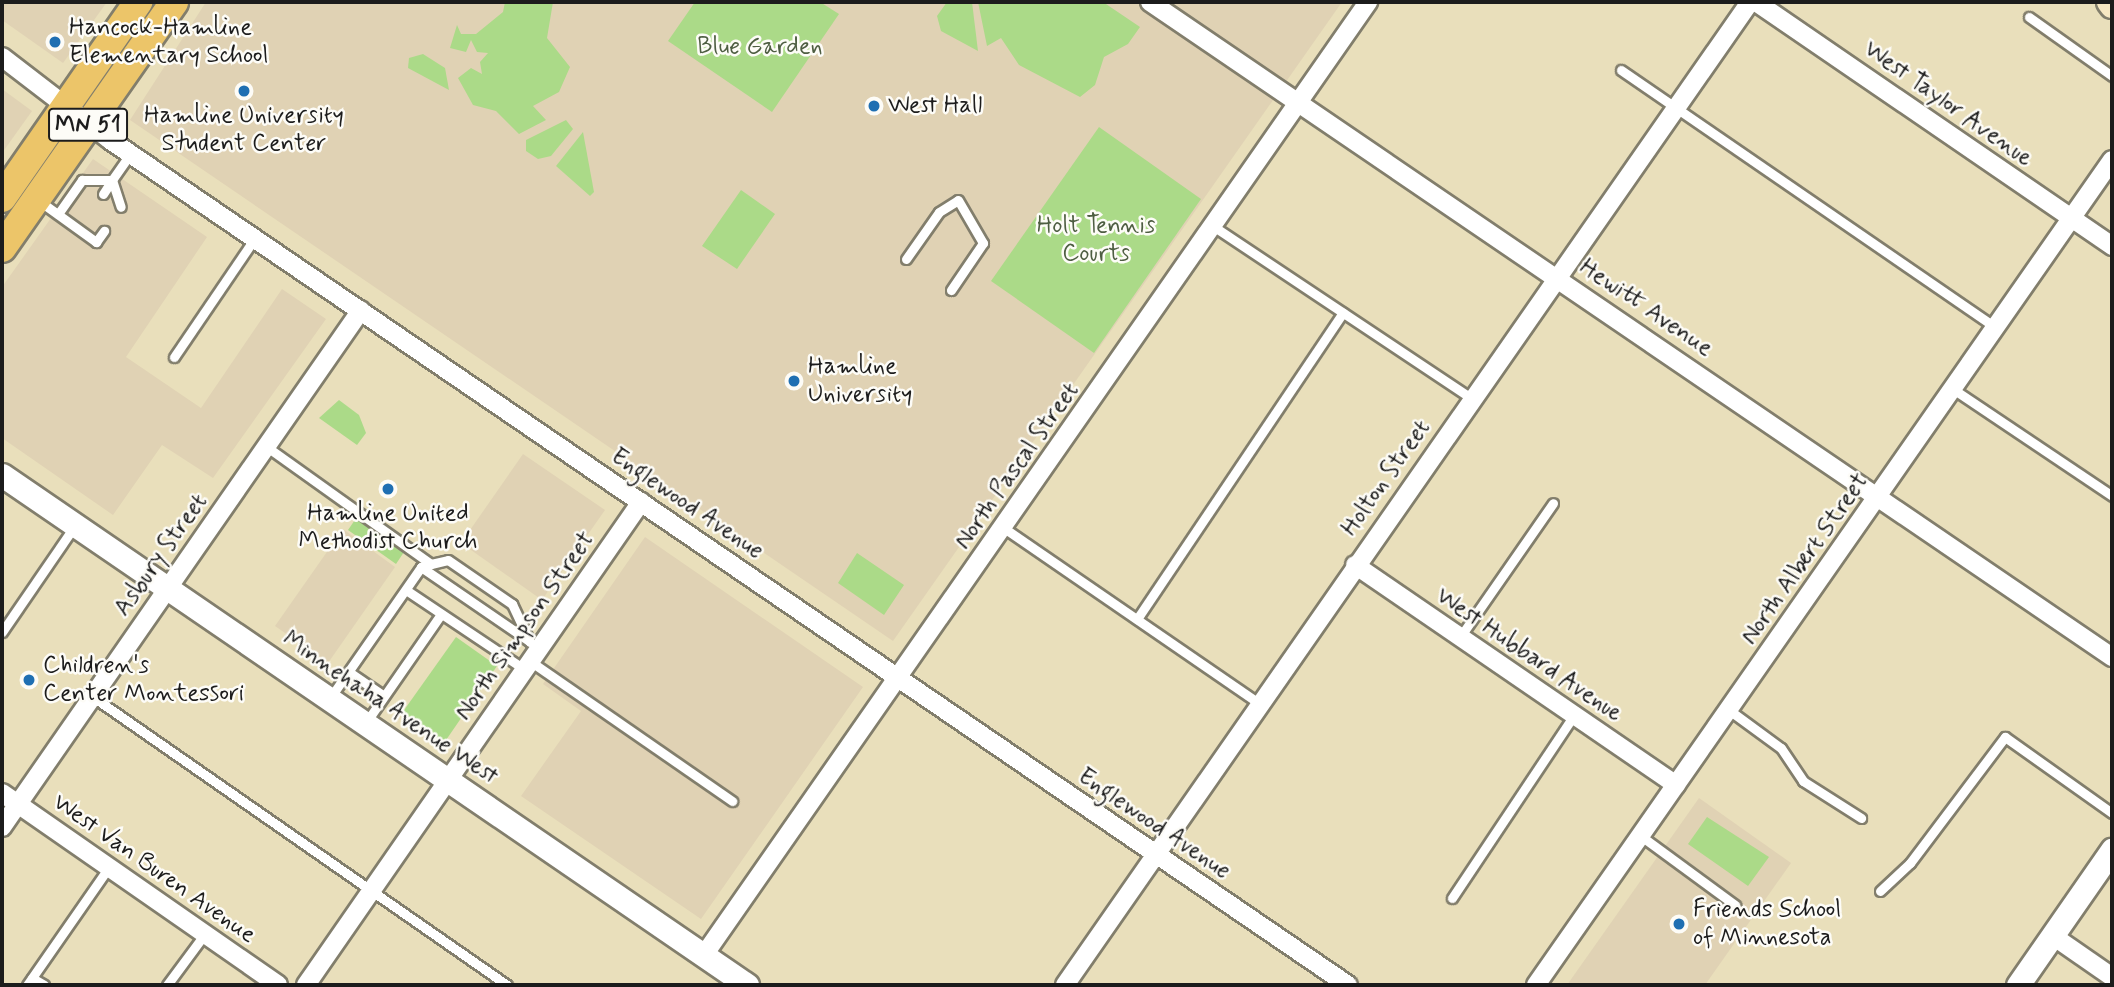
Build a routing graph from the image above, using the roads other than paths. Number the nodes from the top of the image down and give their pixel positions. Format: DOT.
graph roads {
  1 [pos="138,2"];
  2 [pos="174,2"];
  3 [pos="1150,2"];
  4 [pos="1368,2"];
  5 [pos="1750,2"];
  6 [pos="1756,2"];
  7 [pos="2109,2"];
  8 [pos="2112,6"];
  9 [pos="2029,18"];
  10 [pos="2,57"];
  11 [pos="1621,70"];
  12 [pos="2112,76"];
  13 [pos="1297,103"];
  14 [pos="67,105"];
  15 [pos="1677,108"];
  16 [pos="89,123"];
  17 [pos="131,153"];
  18 [pos="2112,160"];
  19 [pos="112,180"];
  20 [pos="103,194"];
  21 [pos="2,198"];
  22 [pos="47,206"];
  23 [pos="121,207"];
  24 [pos="85,218"];
  25 [pos="2071,218"];
  26 [pos="1213,226"];
  27 [pos="78,229"];
  28 [pos="104,231"];
  29 [pos="255,238"];
  30 [pos="2112,246"];
  31 [pos="2,248"];
  32 [pos="906,259"];
  33 [pos="1559,279"];
  34 [pos="951,290"];
  35 [pos="361,310"];
  36 [pos="1343,313"];
  37 [pos="1996,328"];
  38 [pos="174,358"];
  39 [pos="1953,389"];
  40 [pos="1472,400"];
  41 [pos="267,447"];
  42 [pos="2,475"];
  43 [pos="1878,496"];
  44 [pos="2112,496"];
  45 [pos="641,502"];
  46 [pos="1553,503"];
  47 [pos="75,526"];
  48 [pos="1004,528"];
  49 [pos="431,564"];
  50 [pos="1355,565"];
  51 [pos="421,568"];
  52 [pos="167,588"];
  53 [pos="406,590"];
  54 [pos="441,614"];
  55 [pos="1137,619"];
  56 [pos="2,632"];
  57 [pos="1460,637"];
  58 [pos="531,655"];
  59 [pos="2112,657"];
  60 [pos="349,672"];
  61 [pos="899,679"];
  62 [pos="384,696"];
  63 [pos="93,697"];
  64 [pos="330,699"];
  65 [pos="1259,704"];
  66 [pos="1729,710"];
  67 [pos="1574,715"];
  68 [pos="366,723"];
  69 [pos="449,779"];
  70 [pos="1676,785"];
  71 [pos="2,793"];
  72 [pos="732,801"];
  73 [pos="18,804"];
  74 [pos="2112,813"];
  75 [pos="1861,818"];
  76 [pos="2,827"];
  77 [pos="1641,836"];
  78 [pos="2112,850"];
  79 [pos="1156,855"];
  80 [pos="110,867"];
  81 [pos="1880,891"];
  82 [pos="372,894"];
  83 [pos="1452,898"];
  84 [pos="1735,905"];
  85 [pos="204,935"];
  86 [pos="2053,936"];
  87 [pos="704,955"];
  88 [pos="2112,976"];
  89 [pos="30,981"];
  90 [pos="44,985"];
  91 [pos="167,985"];
  92 [pos="278,985"];
  93 [pos="306,985"];
  94 [pos="507,985"];
  95 [pos="746,985"];
  96 [pos="1065,985"];
  97 [pos="1348,985"];
  98 [pos="1536,985"];
  99 [pos="2018,985"];
  1 -- 14 [label="main road, MN 51"];
  2 -- 16 [label="main road, MN 51"];
  3 -- 13 [label="street, Hewitt Avenue"];
  4 -- 13 [label="street, North Pascal Street"];
  5 -- 15 [label="street, Holton Street"];
  6 -- 25 [label="street, West Taylor Avenue"];
  7 -- 8 [label="main road"];
  9 -- 12 [label="lane"];
  10 -- 14 [label="street, Englewood Avenue"];
  11 -- 15 [label="lane"];
  13 -- 26 [label="street, North Pascal Street"];
  13 -- 33 [label="street, Hewitt Avenue"];
  14 -- 16 [label="street, Englewood Avenue"];
  14 -- 21 [label="main road, MN 51"];
  15 -- 33 [label="street, Holton Street"];
  15 -- 37 [label="lane"];
  16 -- 17 [label="street, Englewood Avenue"];
  16 -- 22 [label="main road, MN 51"];
  17 -- 19 [label="lane"];
  17 -- 29 [label="street, Englewood Avenue"];
  18 -- 25 [label="street, North Albert Street"];
  19 -- 20 [label="lane"];
  19 -- 22 [label="lane"];
  19 -- 23 [label="lane"];
  22 -- 27 [label="lane"];
  22 -- 31 [label="main road, MN 51"];
  24 -- 27 [label="lane"];
  25 -- 30 [label="street, West Taylor Avenue"];
  25 -- 37 [label="street, North Albert Street"];
  26 -- 36 [label="lane"];
  26 -- 48 [label="street, North Pascal Street"];
  27 -- 28 [label="lane"];
  29 -- 35 [label="street, Englewood Avenue"];
  29 -- 38 [label="lane"];
  32 -- 34 [label="lane"];
  33 -- 40 [label="street, Holton Street"];
  33 -- 43 [label="street, Hewitt Avenue"];
  35 -- 41 [label="street, Asbury Street"];
  35 -- 45 [label="street, Englewood Avenue"];
  36 -- 40 [label="lane"];
  36 -- 55 [label="lane"];
  37 -- 39 [label="street, North Albert Street"];
  39 -- 43 [label="street, North Albert Street"];
  39 -- 44 [label="lane"];
  40 -- 50 [label="street, Holton Street"];
  41 -- 49 [label="lane"];
  41 -- 52 [label="street, Asbury Street"];
  42 -- 47 [label="street, Minnehaha Avenue West"];
  43 -- 59 [label="street, Hewitt Avenue"];
  43 -- 66 [label="street, North Albert Street"];
  45 -- 58 [label="street, North Simpson Street"];
  45 -- 61 [label="street, Englewood Avenue"];
  46 -- 57 [label="lane"];
  47 -- 52 [label="street, Minnehaha Avenue West"];
  47 -- 56 [label="lane"];
  48 -- 55 [label="lane"];
  48 -- 61 [label="street, North Pascal Street"];
  49 -- 51 [label="lane"];
  49 -- 58 [label="lane"];
  50 -- 57 [label="street, West Hubbard Avenue"];
  50 -- 65 [label="street, Holton Street"];
  51 -- 53 [label="lane"];
  51 -- 58 [label="lane"];
  52 -- 63 [label="street, Asbury Street"];
  52 -- 64 [label="street, Minnehaha Avenue West"];
  53 -- 54 [label="lane"];
  53 -- 60 [label="lane"];
  54 -- 58 [label="lane"];
  54 -- 62 [label="lane"];
  55 -- 65 [label="lane"];
  57 -- 67 [label="street, West Hubbard Avenue"];
  58 -- 69 [label="street, North Simpson Street"];
  58 -- 72 [label="lane"];
  60 -- 62 [label="lane"];
  60 -- 64 [label="lane"];
  61 -- 79 [label="street, Englewood Avenue"];
  61 -- 87 [label="street, North Pascal Street"];
  62 -- 68 [label="lane"];
  63 -- 73 [label="street, Asbury Street"];
  63 -- 82 [label="lane"];
  64 -- 68 [label="street, Minnehaha Avenue West"];
  65 -- 79 [label="street, Holton Street"];
  66 -- 70 [label="street, North Albert Street"];
  66 -- 75 [label="lane"];
  67 -- 70 [label="street, West Hubbard Avenue"];
  67 -- 83 [label="lane"];
  68 -- 69 [label="street, Minnehaha Avenue West"];
  69 -- 82 [label="street, North Simpson Street"];
  69 -- 87 [label="street, Minnehaha Avenue West"];
  70 -- 77 [label="street, North Albert Street"];
  71 -- 73 [label="street, West Van Buren Avenue"];
  73 -- 76 [label="street, Asbury Street"];
  73 -- 80 [label="street, West Van Buren Avenue"];
  74 -- 81 [label="lane"];
  77 -- 84 [label="lane"];
  77 -- 98 [label="street, North Albert Street"];
  78 -- 86 [label="street"];
  79 -- 96 [label="street, Holton Street"];
  79 -- 97 [label="street, Englewood Avenue"];
  80 -- 85 [label="street, West Van Buren Avenue"];
  80 -- 89 [label="lane"];
  82 -- 93 [label="street, North Simpson Street"];
  82 -- 94 [label="lane"];
  85 -- 91 [label="lane"];
  85 -- 92 [label="street, West Van Buren Avenue"];
  86 -- 88 [label="street"];
  86 -- 99 [label="street"];
  87 -- 95 [label="street, Minnehaha Avenue West"];
  89 -- 90 [label="lane"];
}
